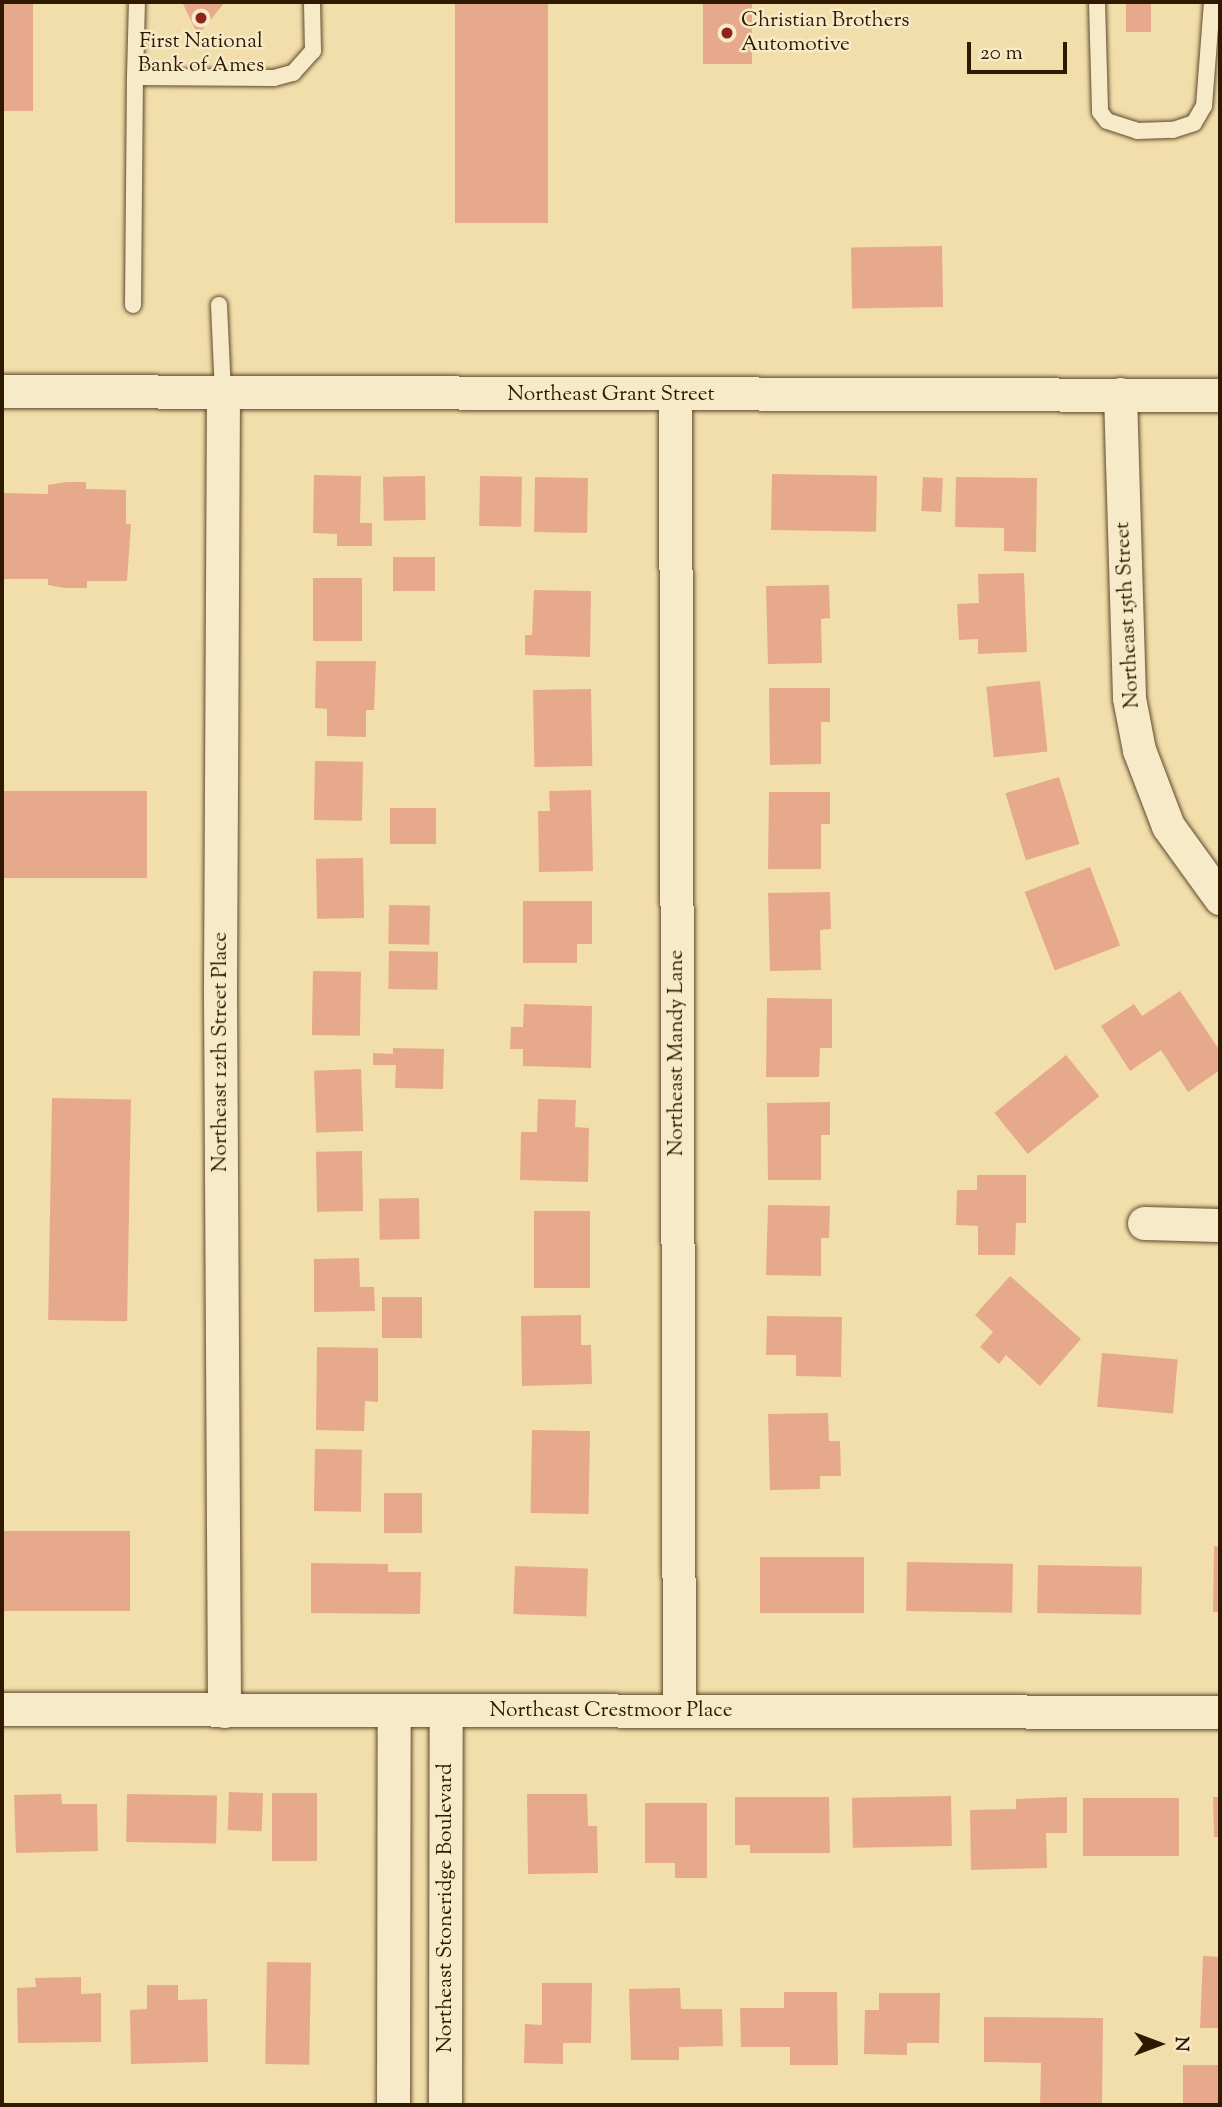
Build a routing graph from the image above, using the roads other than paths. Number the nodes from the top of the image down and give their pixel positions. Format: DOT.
graph roads {
  1 [pos="136,2"];
  2 [pos="312,2"];
  3 [pos="1097,2"];
  4 [pos="1212,2"];
  5 [pos="135,77"];
  6 [pos="133,305"];
  7 [pos="219,305"];
  8 [pos="2,391"];
  9 [pos="223,393"];
  10 [pos="1120,394"];
  11 [pos="1220,394"];
  12 [pos="675,395"];
  13 [pos="1220,898"];
  14 [pos="1144,1223"];
  15 [pos="1220,1225"];
  16 [pos="2,1709"];
  17 [pos="224,1710"];
  18 [pos="394,1710"];
  19 [pos="446,1710"];
  20 [pos="679,1711"];
  21 [pos="1220,1712"];
  22 [pos="393,2105"];
  23 [pos="445,2105"];
  1 -- 5 [label="lane"];
  2 -- 5 [label="lane"];
  3 -- 4 [label="lane"];
  5 -- 6 [label="lane"];
  7 -- 9 [label="lane"];
  8 -- 9 [label="street, Northeast Grant Street"];
  9 -- 12 [label="street, Northeast Grant Street"];
  9 -- 17 [label="street, Northeast 12th Street Place"];
  10 -- 11 [label="street, Northeast Grant Street"];
  10 -- 12 [label="street, Northeast Grant Street"];
  10 -- 13 [label="street, Northeast 15th Street"];
  12 -- 20 [label="street, Northeast Mandy Lane"];
  14 -- 15 [label="street"];
  16 -- 17 [label="street, Northeast Crestmoor Place"];
  17 -- 18 [label="street, Northeast Crestmoor Place"];
  18 -- 19 [label="street, Northeast Crestmoor Place"];
  18 -- 22 [label="street"];
  19 -- 20 [label="street, Northeast Crestmoor Place"];
  19 -- 23 [label="street, Northeast Stoneridge Boulevard"];
  20 -- 21 [label="street, Northeast Crestmoor Place"];
}
